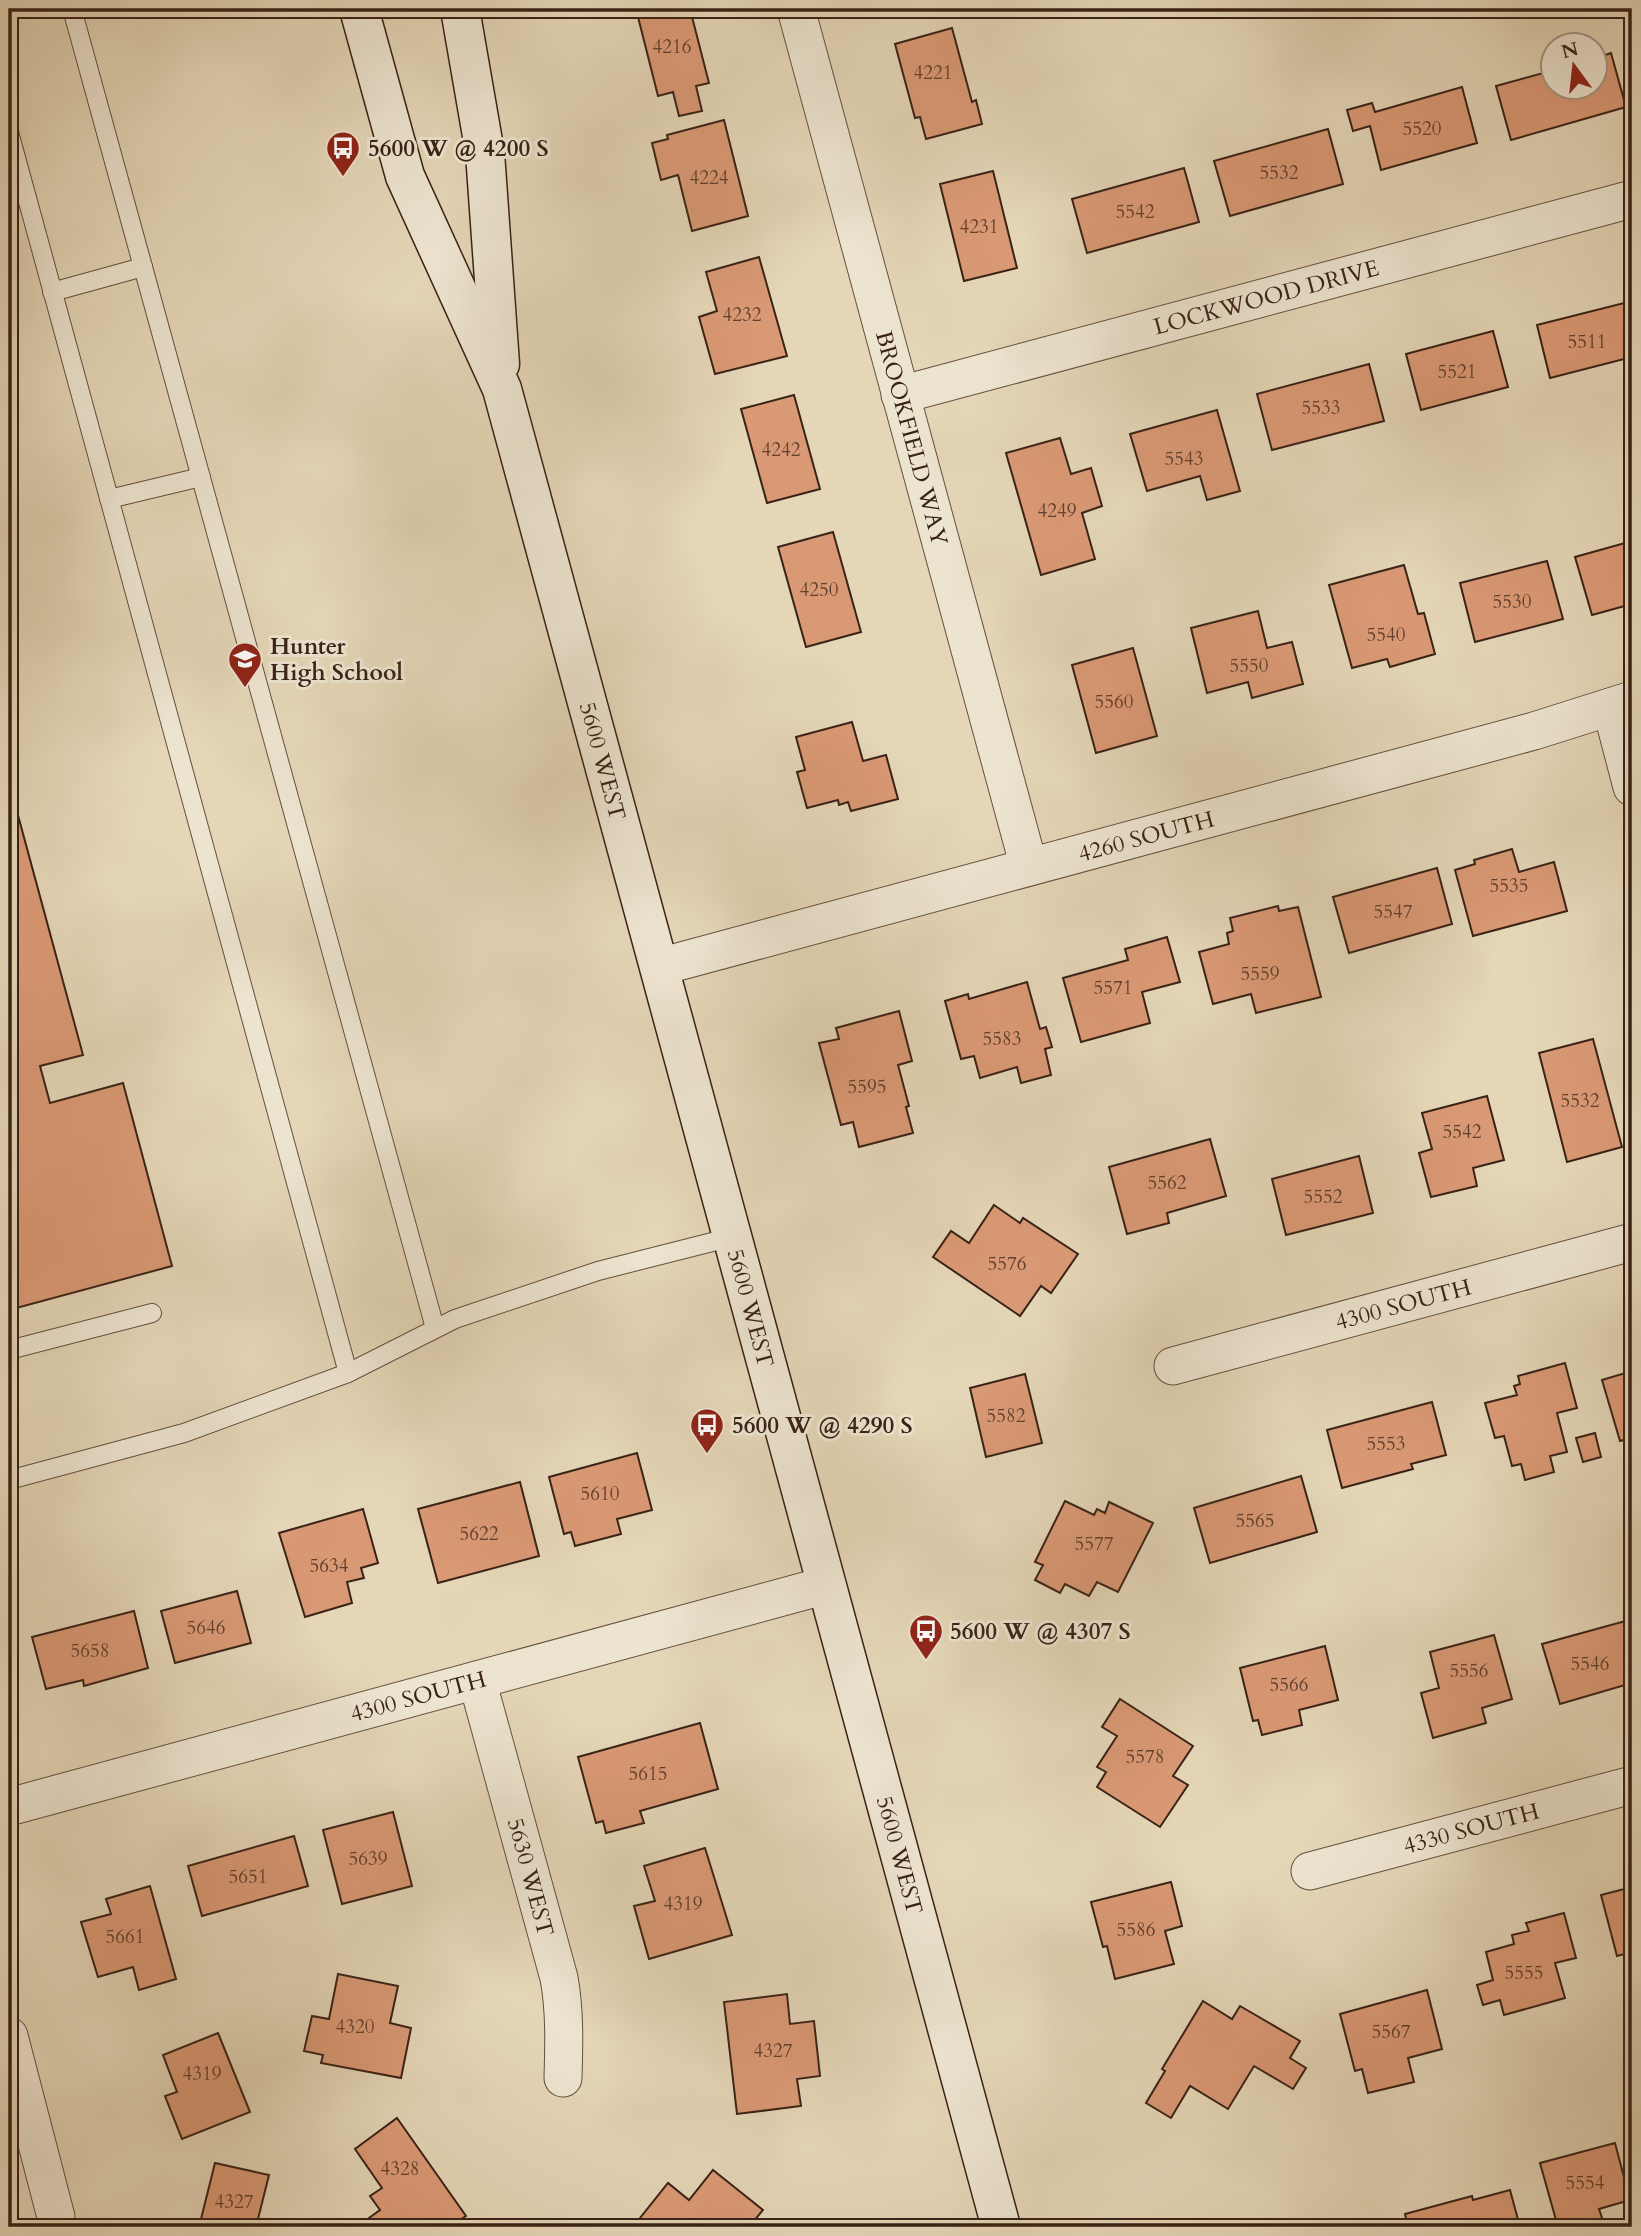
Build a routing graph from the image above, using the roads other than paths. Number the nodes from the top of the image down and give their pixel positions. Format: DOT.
graph roads {
  1 [pos="72,9"];
  2 [pos="359,9"];
  3 [pos="796,9"];
  4 [pos="457,13"];
  5 [pos="9,132"];
  6 [pos="1632,199"];
  7 [pos="142,267"];
  8 [pos="52,292"];
  9 [pos="502,389"];
  10 [pos="900,395"];
  11 [pos="201,477"];
  12 [pos="109,499"];
  13 [pos="1621,704"];
  14 [pos="1632,787"];
  15 [pos="1029,867"];
  16 [pos="659,967"];
  17 [pos="732,1237"];
  18 [pos="1632,1242"];
  19 [pos="152,1313"];
  20 [pos="435,1328"];
  21 [pos="9,1350"];
  22 [pos="1174,1366"];
  23 [pos="348,1373"];
  24 [pos="9,1480"];
  25 [pos="827,1585"];
  26 [pos="477,1680"];
  27 [pos="1632,1785"];
  28 [pos="9,1807"];
  29 [pos="1310,1871"];
  30 [pos="9,2036"];
  31 [pos="562,2078"];
  32 [pos="57,2217"];
  33 [pos="1001,2227"];
  1 -- 7 [label="lane"];
  2 -- 9 [label="main road, 5600 WEST"];
  3 -- 10 [label="street, BROOKFIELD WAY"];
  4 -- 9 [label="main road, 5600 WEST"];
  5 -- 8 [label="lane"];
  6 -- 10 [label="street, LOCKWOOD DRIVE"];
  7 -- 8 [label="lane"];
  7 -- 11 [label="lane"];
  8 -- 12 [label="lane"];
  9 -- 16 [label="main road, 5600 WEST"];
  10 -- 15 [label="street, BROOKFIELD WAY"];
  11 -- 12 [label="lane"];
  11 -- 20 [label="lane"];
  12 -- 23 [label="lane"];
  13 -- 14 [label="street"];
  13 -- 15 [label="street, 4260 SOUTH"];
  15 -- 16 [label="street, 4260 SOUTH"];
  16 -- 17 [label="main road, 5600 WEST"];
  17 -- 20 [label="lane"];
  17 -- 25 [label="main road, 5600 WEST"];
  18 -- 22 [label="street, 4300 SOUTH"];
  19 -- 21 [label="lane"];
  20 -- 23 [label="lane"];
  23 -- 24 [label="lane"];
  25 -- 26 [label="street, 4300 SOUTH"];
  25 -- 33 [label="main road, 5600 WEST"];
  26 -- 28 [label="street, 4300 SOUTH"];
  26 -- 31 [label="street, 5630 WEST"];
  27 -- 29 [label="street, 4330 SOUTH"];
  30 -- 32 [label="street"];
}
